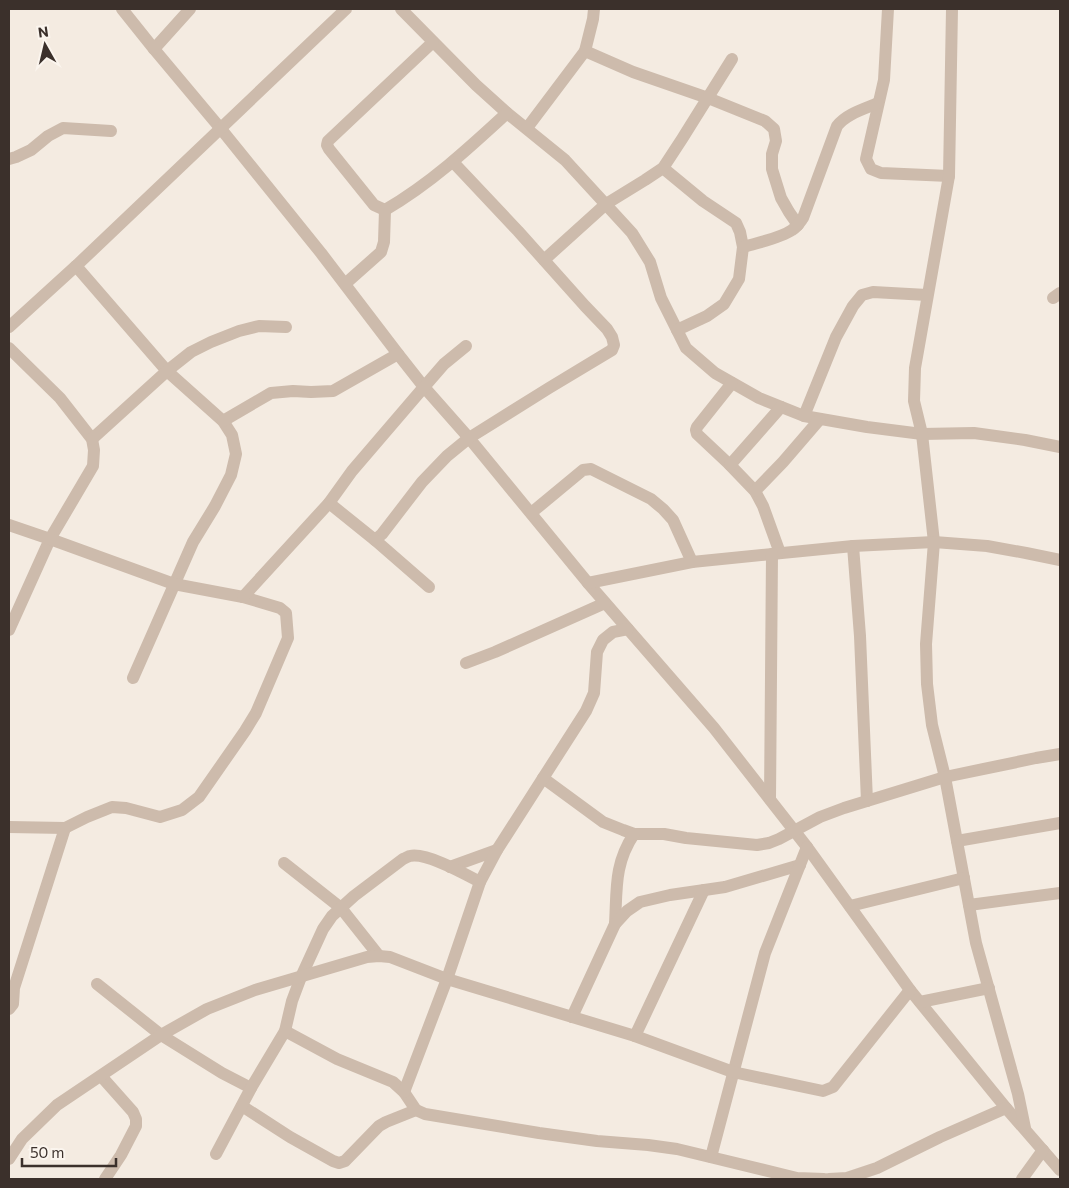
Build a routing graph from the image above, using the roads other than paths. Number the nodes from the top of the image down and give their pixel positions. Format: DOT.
graph roads {
  1 [pos="122,9"];
  2 [pos="190,9"];
  3 [pos="346,9"];
  4 [pos="401,9"];
  5 [pos="594,9"];
  6 [pos="888,9"];
  7 [pos="952,9"];
  8 [pos="433,42"];
  9 [pos="154,49"];
  10 [pos="585,51"];
  11 [pos="732,59"];
  12 [pos="708,98"];
  13 [pos="878,103"];
  14 [pos="507,113"];
  15 [pos="527,128"];
  16 [pos="221,129"];
  17 [pos="111,131"];
  18 [pos="9,158"];
  19 [pos="453,162"];
  20 [pos="663,168"];
  21 [pos="949,176"];
  22 [pos="606,204"];
  23 [pos="385,210"];
  24 [pos="798,225"];
  25 [pos="743,247"];
  26 [pos="544,260"];
  27 [pos="76,266"];
  28 [pos="345,284"];
  29 [pos="927,295"];
  30 [pos="9,325"];
  31 [pos="286,327"];
  32 [pos="677,330"];
  33 [pos="466,346"];
  34 [pos="9,348"];
  35 [pos="398,354"];
  36 [pos="167,371"];
  37 [pos="732,383"];
  38 [pos="424,387"];
  39 [pos="781,407"];
  40 [pos="804,416"];
  41 [pos="820,419"];
  42 [pos="223,421"];
  43 [pos="922,434"];
  44 [pos="469,438"];
  45 [pos="92,439"];
  46 [pos="1060,447"];
  47 [pos="730,464"];
  48 [pos="755,491"];
  49 [pos="328,503"];
  50 [pos="531,513"];
  51 [pos="9,525"];
  52 [pos="50,539"];
  53 [pos="375,540"];
  54 [pos="934,542"];
  55 [pos="853,546"];
  56 [pos="776,554"];
  57 [pos="1060,560"];
  58 [pos="692,562"];
  59 [pos="588,583"];
  60 [pos="174,584"];
  61 [pos="428,587"];
  62 [pos="243,597"];
  63 [pos="606,603"];
  64 [pos="9,630"];
  65 [pos="628,630"];
  66 [pos="466,662"];
  67 [pos="133,678"];
  68 [pos="1060,754"];
  69 [pos="945,777"];
  70 [pos="543,778"];
  71 [pos="770,799"];
  72 [pos="867,801"];
  73 [pos="1060,823"];
  74 [pos="9,827"];
  75 [pos="65,828"];
  76 [pos="794,831"];
  77 [pos="634,834"];
  78 [pos="957,841"];
  79 [pos="807,847"];
  80 [pos="497,850"];
  81 [pos="284,863"];
  82 [pos="800,865"];
  83 [pos="450,867"];
  84 [pos="964,878"];
  85 [pos="480,882"];
  86 [pos="704,890"];
  87 [pos="1060,893"];
  88 [pos="969,905"];
  89 [pos="850,906"];
  90 [pos="342,908"];
  91 [pos="615,924"];
  92 [pos="380,956"];
  93 [pos="301,977"];
  94 [pos="448,979"];
  95 [pos="97,984"];
  96 [pos="989,988"];
  97 [pos="910,990"];
  98 [pos="920,1002"];
  99 [pos="9,1009"];
  100 [pos="572,1017"];
  101 [pos="285,1031"];
  102 [pos="161,1035"];
  103 [pos="635,1036"];
  104 [pos="733,1072"];
  105 [pos="100,1076"];
  106 [pos="251,1088"];
  107 [pos="404,1092"];
  108 [pos="242,1106"];
  109 [pos="1006,1108"];
  110 [pos="416,1110"];
  111 [pos="1025,1131"];
  112 [pos="1043,1150"];
  113 [pos="216,1154"];
  114 [pos="711,1157"];
  115 [pos="9,1159"];
  116 [pos="1060,1170"];
  117 [pos="105,1179"];
  118 [pos="797,1179"];
  119 [pos="824,1179"];
  120 [pos="829,1179"];
  121 [pos="1022,1179"];
  1 -- 9 [label="street"];
  2 -- 9 [label="street"];
  3 -- 16 [label="street"];
  4 -- 8 [label="street"];
  5 -- 10 [label="street"];
  6 -- 13 [label="street"];
  7 -- 21 [label="street"];
  8 -- 14 [label="street"];
  8 -- 23 [label="street"];
  9 -- 16 [label="street"];
  10 -- 12 [label="street"];
  10 -- 15 [label="street"];
  11 -- 12 [label="street"];
  12 -- 20 [label="street"];
  12 -- 24 [label="street"];
  13 -- 21 [label="street"];
  13 -- 24 [label="street"];
  14 -- 15 [label="street"];
  14 -- 19 [label="street"];
  15 -- 22 [label="street"];
  16 -- 27 [label="street"];
  16 -- 28 [label="street"];
  17 -- 18 [label="street"];
  19 -- 23 [label="street"];
  19 -- 26 [label="street"];
  20 -- 22 [label="street"];
  20 -- 25 [label="street"];
  21 -- 29 [label="street"];
  22 -- 26 [label="street"];
  22 -- 32 [label="street"];
  23 -- 28 [label="street"];
  24 -- 25 [label="street"];
  25 -- 32 [label="street"];
  26 -- 44 [label="street"];
  27 -- 30 [label="street"];
  27 -- 36 [label="street"];
  28 -- 35 [label="street"];
  29 -- 40 [label="street"];
  29 -- 43 [label="street"];
  31 -- 36 [label="street"];
  32 -- 37 [label="street"];
  33 -- 38 [label="street"];
  34 -- 45 [label="street"];
  35 -- 38 [label="street"];
  35 -- 42 [label="street"];
  36 -- 42 [label="street"];
  36 -- 45 [label="street"];
  37 -- 39 [label="street"];
  37 -- 47 [label="street"];
  38 -- 44 [label="street"];
  38 -- 49 [label="street"];
  39 -- 40 [label="street"];
  39 -- 47 [label="street"];
  40 -- 41 [label="street"];
  41 -- 43 [label="street"];
  41 -- 48 [label="street"];
  42 -- 60 [label="street"];
  43 -- 46 [label="street"];
  43 -- 54 [label="street"];
  44 -- 50 [label="street"];
  44 -- 53 [label="street"];
  45 -- 52 [label="street"];
  47 -- 48 [label="street"];
  48 -- 56 [label="street"];
  49 -- 53 [label="street"];
  49 -- 62 [label="street"];
  50 -- 58 [label="street"];
  50 -- 59 [label="street"];
  51 -- 52 [label="street"];
  52 -- 60 [label="street"];
  52 -- 64 [label="street"];
  53 -- 61 [label="street"];
  54 -- 55 [label="street"];
  54 -- 57 [label="street"];
  54 -- 69 [label="street"];
  55 -- 56 [label="street"];
  55 -- 72 [label="street"];
  56 -- 58 [label="street"];
  56 -- 71 [label="street"];
  58 -- 59 [label="street"];
  59 -- 63 [label="street"];
  60 -- 62 [label="street"];
  60 -- 67 [label="street"];
  62 -- 75 [label="street"];
  63 -- 65 [label="street"];
  63 -- 66 [label="street"];
  65 -- 70 [label="street"];
  65 -- 71 [label="street"];
  68 -- 69 [label="street"];
  69 -- 72 [label="street"];
  69 -- 78 [label="street"];
  70 -- 77 [label="street"];
  70 -- 80 [label="street"];
  71 -- 76 [label="street"];
  72 -- 76 [label="street"];
  73 -- 78 [label="street"];
  74 -- 75 [label="street"];
  75 -- 99 [label="street"];
  76 -- 77 [label="street"];
  76 -- 79 [label="street"];
  77 -- 91 [label="street"];
  78 -- 84 [label="street"];
  79 -- 82 [label="street"];
  79 -- 89 [label="street"];
  80 -- 83 [label="street"];
  80 -- 85 [label="street"];
  81 -- 90 [label="street"];
  82 -- 86 [label="street"];
  82 -- 104 [label="street"];
  83 -- 85 [label="street"];
  83 -- 90 [label="street"];
  84 -- 88 [label="street"];
  84 -- 89 [label="street"];
  85 -- 94 [label="street"];
  86 -- 91 [label="street"];
  86 -- 103 [label="street"];
  87 -- 88 [label="street"];
  88 -- 96 [label="street"];
  89 -- 97 [label="street"];
  90 -- 92 [label="street"];
  90 -- 93 [label="street"];
  91 -- 100 [label="street"];
  92 -- 93 [label="street"];
  92 -- 94 [label="street"];
  93 -- 101 [label="street"];
  93 -- 102 [label="street"];
  94 -- 100 [label="street"];
  94 -- 107 [label="street"];
  95 -- 102 [label="street"];
  96 -- 98 [label="street"];
  96 -- 111 [label="street"];
  97 -- 98 [label="street"];
  97 -- 104 [label="street"];
  98 -- 109 [label="street"];
  100 -- 103 [label="street"];
  101 -- 106 [label="street"];
  101 -- 107 [label="street"];
  102 -- 105 [label="street"];
  102 -- 106 [label="street"];
  103 -- 104 [label="street"];
  104 -- 114 [label="street"];
  105 -- 115 [label="street"];
  105 -- 117 [label="street"];
  106 -- 108 [label="street"];
  107 -- 110 [label="street"];
  108 -- 110 [label="street"];
  108 -- 113 [label="street"];
  109 -- 111 [label="street"];
  109 -- 120 [label="street"];
  110 -- 114 [label="street"];
  111 -- 112 [label="street"];
  112 -- 116 [label="street"];
  112 -- 121 [label="street"];
  114 -- 118 [label="street"];
  118 -- 119 [label="street"];
}
